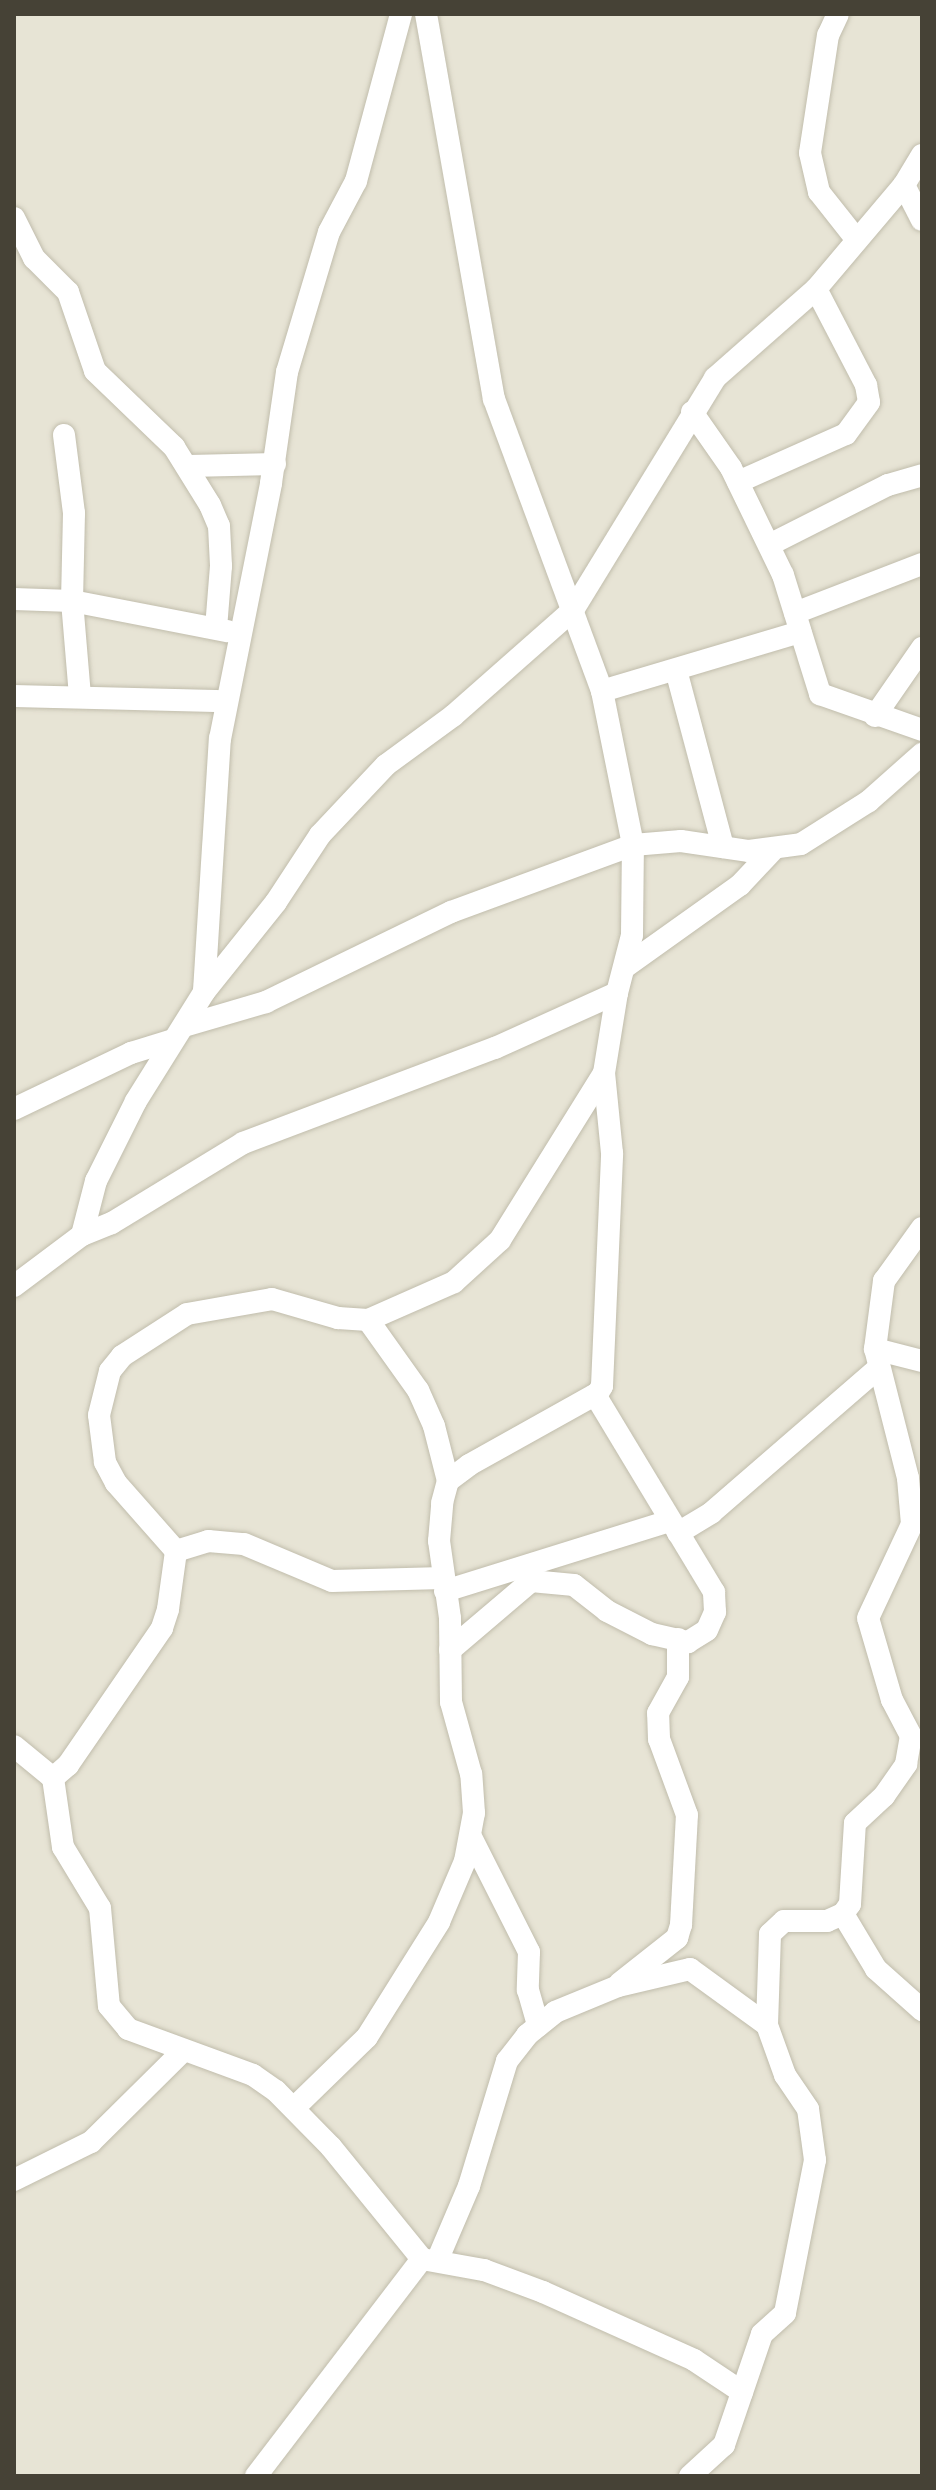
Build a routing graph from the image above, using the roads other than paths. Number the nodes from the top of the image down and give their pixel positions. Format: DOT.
graph roads {
  1 [pos="401,14"];
  2 [pos="426,14"];
  3 [pos="838,14"];
  4 [pos="922,155"];
  5 [pos="904,185"];
  6 [pos="14,218"];
  7 [pos="922,220"];
  8 [pos="857,240"];
  9 [pos="816,289"];
  10 [pos="692,412"];
  11 [pos="64,435"];
  12 [pos="275,464"];
  13 [pos="189,466"];
  14 [pos="922,475"];
  15 [pos="738,482"];
  16 [pos="769,545"];
  17 [pos="922,564"];
  18 [pos="14,599"];
  19 [pos="72,601"];
  20 [pos="573,610"];
  21 [pos="797,622"];
  22 [pos="216,628"];
  23 [pos="240,634"];
  24 [pos="922,648"];
  25 [pos="676,670"];
  26 [pos="602,691"];
  27 [pos="14,696"];
  28 [pos="80,697"];
  29 [pos="225,701"];
  30 [pos="875,716"];
  31 [pos="922,730"];
  32 [pos="922,754"];
  33 [pos="633,845"];
  34 [pos="723,847"];
  35 [pos="773,850"];
  36 [pos="625,967"];
  37 [pos="204,992"];
  38 [pos="617,993"];
  39 [pos="179,1033"];
  40 [pos="604,1073"];
  41 [pos="14,1109"];
  42 [pos="922,1228"];
  43 [pos="82,1235"];
  44 [pos="14,1286"];
  45 [pos="368,1320"];
  46 [pos="876,1359"];
  47 [pos="922,1361"];
  48 [pos="595,1395"];
  49 [pos="448,1481"];
  50 [pos="674,1527"];
  51 [pos="176,1551"];
  52 [pos="444,1584"];
  53 [pos="678,1639"];
  54 [pos="450,1650"];
  55 [pos="14,1746"];
  56 [pos="914,1765"];
  57 [pos="53,1778"];
  58 [pos="471,1837"];
  59 [pos="843,1914"];
  60 [pos="618,1986"];
  61 [pos="922,2010"];
  62 [pos="767,2025"];
  63 [pos="538,2026"];
  64 [pos="183,2051"];
  65 [pos="295,2107"];
  66 [pos="14,2180"];
  67 [pos="430,2260"];
  68 [pos="742,2392"];
  69 [pos="256,2476"];
  70 [pos="690,2476"];
  1 -- 12 [label="street"];
  2 -- 20 [label="street"];
  3 -- 8 [label="street"];
  4 -- 5 [label="street"];
  5 -- 7 [label="street"];
  5 -- 8 [label="street"];
  6 -- 13 [label="street"];
  8 -- 9 [label="street"];
  9 -- 10 [label="street"];
  9 -- 15 [label="street"];
  10 -- 15 [label="street"];
  10 -- 20 [label="street"];
  11 -- 19 [label="street"];
  12 -- 13 [label="street"];
  12 -- 23 [label="street"];
  13 -- 22 [label="street"];
  14 -- 16 [label="street"];
  15 -- 16 [label="street"];
  16 -- 21 [label="street"];
  17 -- 21 [label="street"];
  18 -- 19 [label="street"];
  19 -- 22 [label="street"];
  19 -- 28 [label="street"];
  20 -- 26 [label="street"];
  20 -- 37 [label="street"];
  21 -- 25 [label="street"];
  21 -- 30 [label="street"];
  22 -- 23 [label="street"];
  23 -- 29 [label="street"];
  24 -- 30 [label="street"];
  25 -- 26 [label="street"];
  25 -- 34 [label="street"];
  26 -- 33 [label="street"];
  27 -- 28 [label="street"];
  28 -- 29 [label="street"];
  29 -- 37 [label="street"];
  30 -- 31 [label="street"];
  32 -- 35 [label="street"];
  33 -- 34 [label="street"];
  33 -- 36 [label="street"];
  33 -- 39 [label="street"];
  34 -- 35 [label="street"];
  35 -- 36 [label="street"];
  36 -- 38 [label="street"];
  37 -- 39 [label="street"];
  38 -- 40 [label="street"];
  38 -- 43 [label="street"];
  39 -- 41 [label="street"];
  39 -- 43 [label="street"];
  40 -- 45 [label="street"];
  40 -- 48 [label="street"];
  42 -- 46 [label="street"];
  43 -- 44 [label="street"];
  45 -- 49 [label="street"];
  45 -- 51 [label="street"];
  46 -- 47 [label="street"];
  46 -- 50 [label="street"];
  46 -- 56 [label="street"];
  48 -- 49 [label="street"];
  48 -- 50 [label="street"];
  49 -- 52 [label="street"];
  50 -- 52 [label="street"];
  50 -- 53 [label="street"];
  51 -- 52 [label="street"];
  51 -- 57 [label="street"];
  52 -- 54 [label="street"];
  53 -- 54 [label="street"];
  53 -- 60 [label="street"];
  54 -- 58 [label="street"];
  55 -- 57 [label="street"];
  56 -- 59 [label="street"];
  57 -- 64 [label="street"];
  58 -- 63 [label="street"];
  58 -- 65 [label="street"];
  59 -- 61 [label="street"];
  59 -- 62 [label="street"];
  60 -- 62 [label="street"];
  60 -- 63 [label="street"];
  62 -- 68 [label="street"];
  63 -- 67 [label="street"];
  64 -- 65 [label="street"];
  64 -- 66 [label="street"];
  65 -- 67 [label="street"];
  67 -- 68 [label="street"];
  67 -- 69 [label="street"];
  68 -- 70 [label="street"];
}
